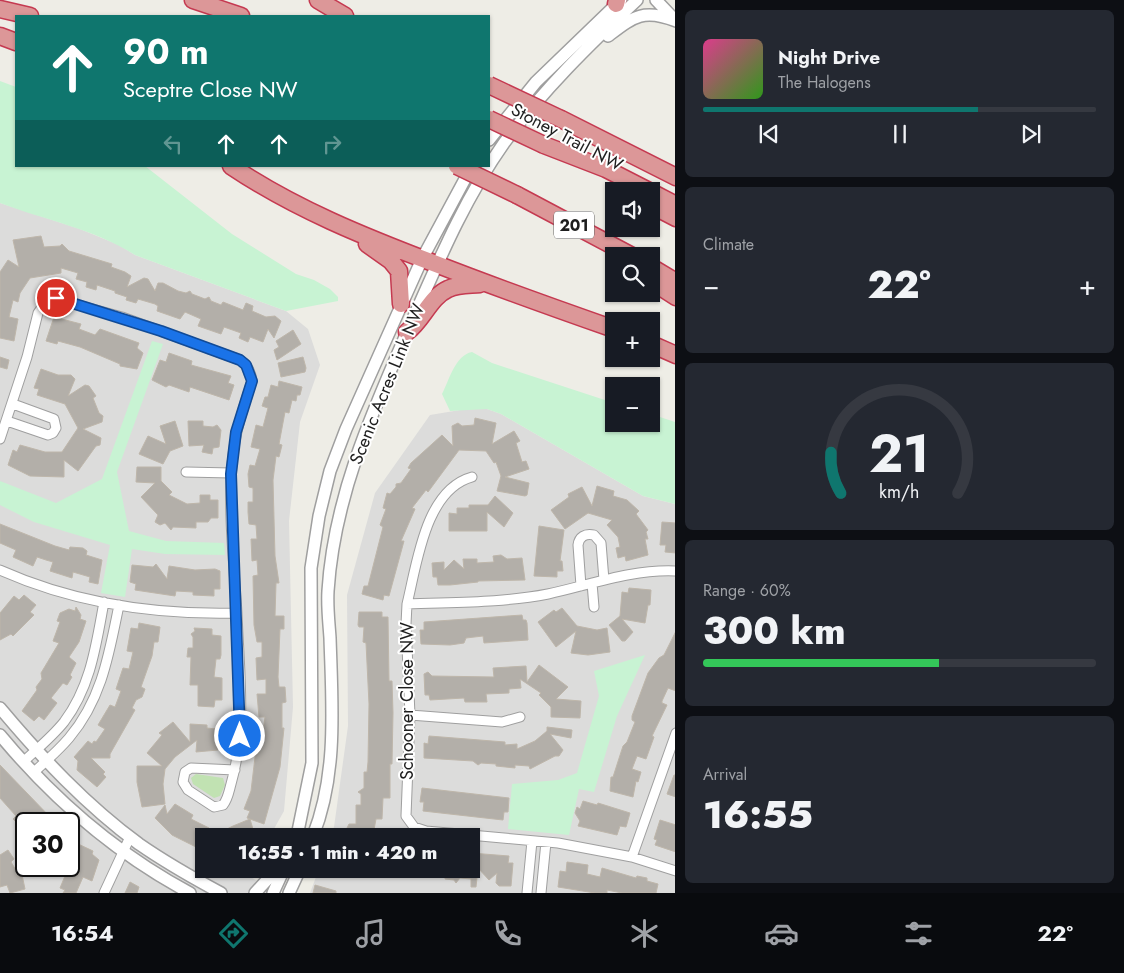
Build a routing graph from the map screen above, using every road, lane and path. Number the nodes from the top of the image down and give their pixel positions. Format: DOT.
graph roads {
  1 [pos="192,0"];
  2 [pos="318,0"];
  3 [pos="637,0"];
  4 [pos="656,0"];
  5 [pos="618,1"];
  6 [pos="0,9"];
  7 [pos="26,15"];
  8 [pos="238,15"];
  9 [pos="343,15"];
  10 [pos="675,21"];
  11 [pos="0,36"];
  12 [pos="15,42"];
  13 [pos="584,53"];
  14 [pos="490,86"];
  15 [pos="490,119"];
  16 [pos="490,139"];
  17 [pos="544,145"];
  18 [pos="233,167"];
  19 [pos="459,167"];
  20 [pos="472,167"];
  21 [pos="490,167"];
  22 [pos="490,167"];
  23 [pos="675,177"];
  24 [pos="611,182"];
  25 [pos="631,182"];
  26 [pos="660,197"];
  27 [pos="675,205"];
  28 [pos="660,210"];
  29 [pos="675,218"];
  30 [pos="337,225"];
  31 [pos="615,247"];
  32 [pos="429,262"];
  33 [pos="660,273"];
  34 [pos="675,282"];
  35 [pos="482,284"];
  36 [pos="660,286"];
  37 [pos="675,297"];
  38 [pos="401,304"];
  39 [pos="605,326"];
  40 [pos="407,332"];
  41 [pos="660,348"];
  42 [pos="675,355"];
  43 [pos="13,404"];
  44 [pos="7,421"];
  45 [pos="0,440"];
  46 [pos="186,472"];
  47 [pos="231,474"];
  48 [pos="472,477"];
  49 [pos="2,571"];
  50 [pos="675,571"];
  51 [pos="604,580"];
  52 [pos="0,581"];
  53 [pos="592,583"];
  54 [pos="581,586"];
  55 [pos="104,602"];
  56 [pos="407,604"];
  57 [pos="119,605"];
  58 [pos="594,607"];
  59 [pos="237,613"];
  60 [pos="85,687"];
  61 [pos="98,692"];
  62 [pos="0,708"];
  63 [pos="410,715"];
  64 [pos="520,717"];
  65 [pos="675,733"];
  66 [pos="0,735"];
  67 [pos="672,748"];
  68 [pos="35,750"];
  69 [pos="45,761"];
  70 [pos="23,762"];
  71 [pos="235,770"];
  72 [pos="32,773"];
  73 [pos="298,828"];
  74 [pos="316,828"];
  75 [pos="130,836"];
  76 [pos="532,841"];
  77 [pos="546,842"];
  78 [pos="122,852"];
  79 [pos="632,857"];
  80 [pos="675,871"];
  81 [pos="269,878"];
  82 [pos="280,878"];
  83 [pos="296,878"];
  84 [pos="104,893"];
  85 [pos="190,893"];
  86 [pos="221,893"];
  87 [pos="255,893"];
  88 [pos="273,893"];
  89 [pos="289,893"];
  90 [pos="527,893"];
  91 [pos="541,893"];
  1 -- 8 [label="highway"];
  2 -- 9 [label="highway"];
  3 -- 13 [label="street, Scenic Acres Link NW"];
  4 -- 10 [label="street"];
  5 -- 16 [label="street"];
  6 -- 7 [label="highway"];
  10 -- 13 [label="street"];
  11 -- 12 [label="highway"];
  13 -- 22 [label="street, Scenic Acres Link NW"];
  14 -- 23 [label="highway, bridge"];
  15 -- 17 [label="highway, Stoney Trail NW, bridge"];
  17 -- 24 [label="highway, Stoney Trail NW"];
  17 -- 25 [label="highway"];
  18 -- 30 [label="highway"];
  19 -- 31 [label="highway, 201, bridge"];
  20 -- 32 [label="street, Scenic Acres Link NW"];
  21 -- 32 [label="street, Scenic Acres Link NW"];
  26 -- 27 [label="highway"];
  28 -- 29 [label="highway"];
  30 -- 32 [label="highway"];
  30 -- 38 [label="highway"];
  32 -- 35 [label="highway"];
  32 -- 38 [label="street, Scenic Acres Link NW"];
  32 -- 40 [label="street, Scenic Acres Link NW"];
  33 -- 34 [label="highway"];
  35 -- 39 [label="highway"];
  35 -- 40 [label="highway"];
  36 -- 37 [label="highway"];
  38 -- 73 [label="street, Scenic Acres Link NW"];
  40 -- 74 [label="street, Scenic Acres Link NW"];
  41 -- 42 [label="highway"];
  43 -- 44 [label="street"];
  43 -- 44 [label="street"];
  43 -- 47 [label="street"];
  44 -- 45 [label="street"];
  46 -- 47 [label="street"];
  47 -- 59 [label="street"];
  48 -- 56 [label="street"];
  49 -- 52 [label="street"];
  49 -- 55 [label="street"];
  50 -- 51 [label="street, Schooner Close NW"];
  51 -- 53 [label="street, Schooner Close NW"];
  51 -- 54 [label="street"];
  53 -- 54 [label="street, Schooner Close NW"];
  53 -- 58 [label="street"];
  54 -- 56 [label="street, Schooner Close NW"];
  55 -- 57 [label="street"];
  55 -- 60 [label="street"];
  56 -- 63 [label="street, Schooner Close NW"];
  57 -- 59 [label="street"];
  57 -- 61 [label="street"];
  59 -- 71 [label="street"];
  60 -- 61 [label="street"];
  60 -- 68 [label="street"];
  61 -- 69 [label="street"];
  62 -- 68 [label="street"];
  63 -- 64 [label="street"];
  63 -- 76 [label="street, Schooner Close NW"];
  65 -- 67 [label="street"];
  66 -- 70 [label="street"];
  67 -- 79 [label="street"];
  68 -- 69 [label="street"];
  68 -- 70 [label="street"];
  69 -- 72 [label="street"];
  69 -- 75 [label="street"];
  70 -- 72 [label="street"];
  71 -- 71 [label="street"];
  72 -- 78 [label="street"];
  75 -- 78 [label="street"];
  75 -- 86 [label="street"];
  76 -- 77 [label="street, Schooner Close NW"];
  76 -- 90 [label="street"];
  77 -- 79 [label="street, Schooner Close NW"];
  77 -- 91 [label="street"];
  78 -- 84 [label="street"];
  78 -- 85 [label="street"];
  79 -- 80 [label="street, Schooner Close NW"];
  81 -- 87 [label="street"];
  82 -- 88 [label="street"];
  83 -- 89 [label="street"];
}
